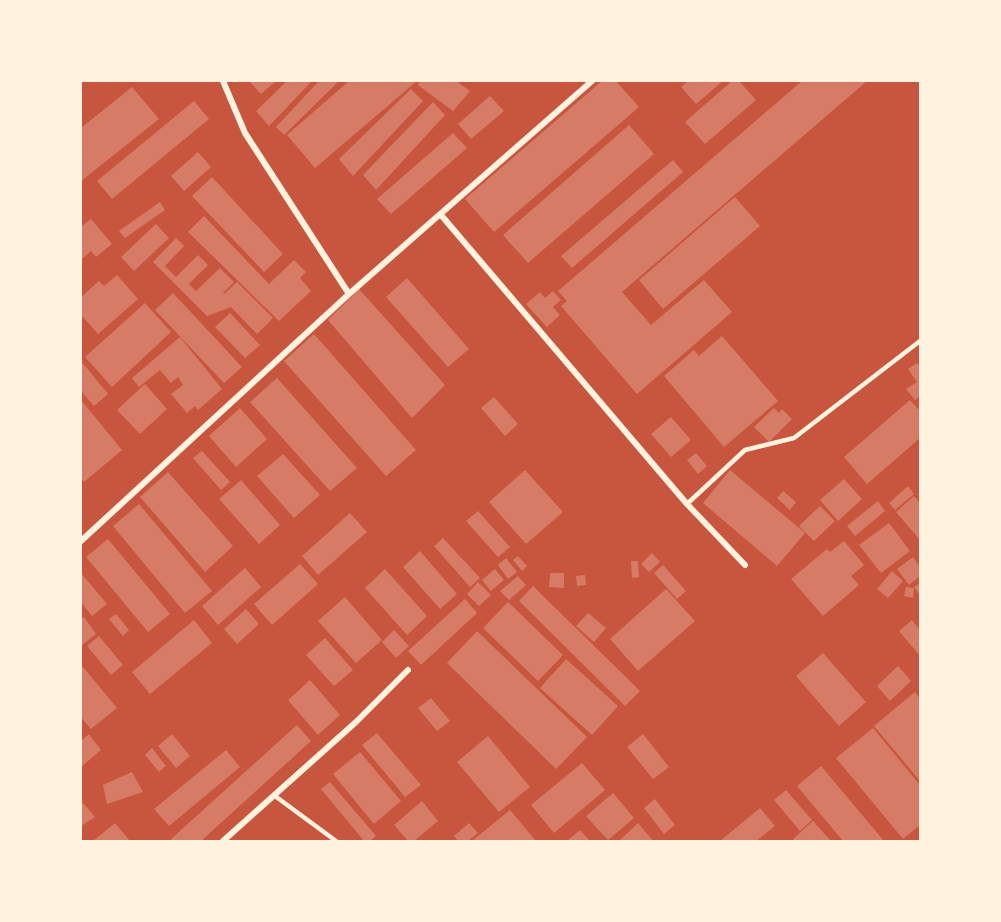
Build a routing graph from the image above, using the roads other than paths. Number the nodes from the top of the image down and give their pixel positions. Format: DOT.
graph roads {
  1 [pos="223,81"];
  2 [pos="592,81"];
  3 [pos="441,215"];
  4 [pos="349,294"];
  5 [pos="920,341"];
  6 [pos="687,504"];
  7 [pos="81,541"];
  8 [pos="744,565"];
  9 [pos="408,670"];
  10 [pos="275,796"];
  11 [pos="223,841"];
  12 [pos="336,841"];
  1 -- 4 [label="street"];
  2 -- 3 [label="street"];
  3 -- 4 [label="street"];
  3 -- 6 [label="street"];
  4 -- 7 [label="street"];
  5 -- 6 [label="lane"];
  6 -- 8 [label="street"];
  9 -- 10 [label="street"];
  10 -- 11 [label="street"];
  10 -- 12 [label="lane"];
}
